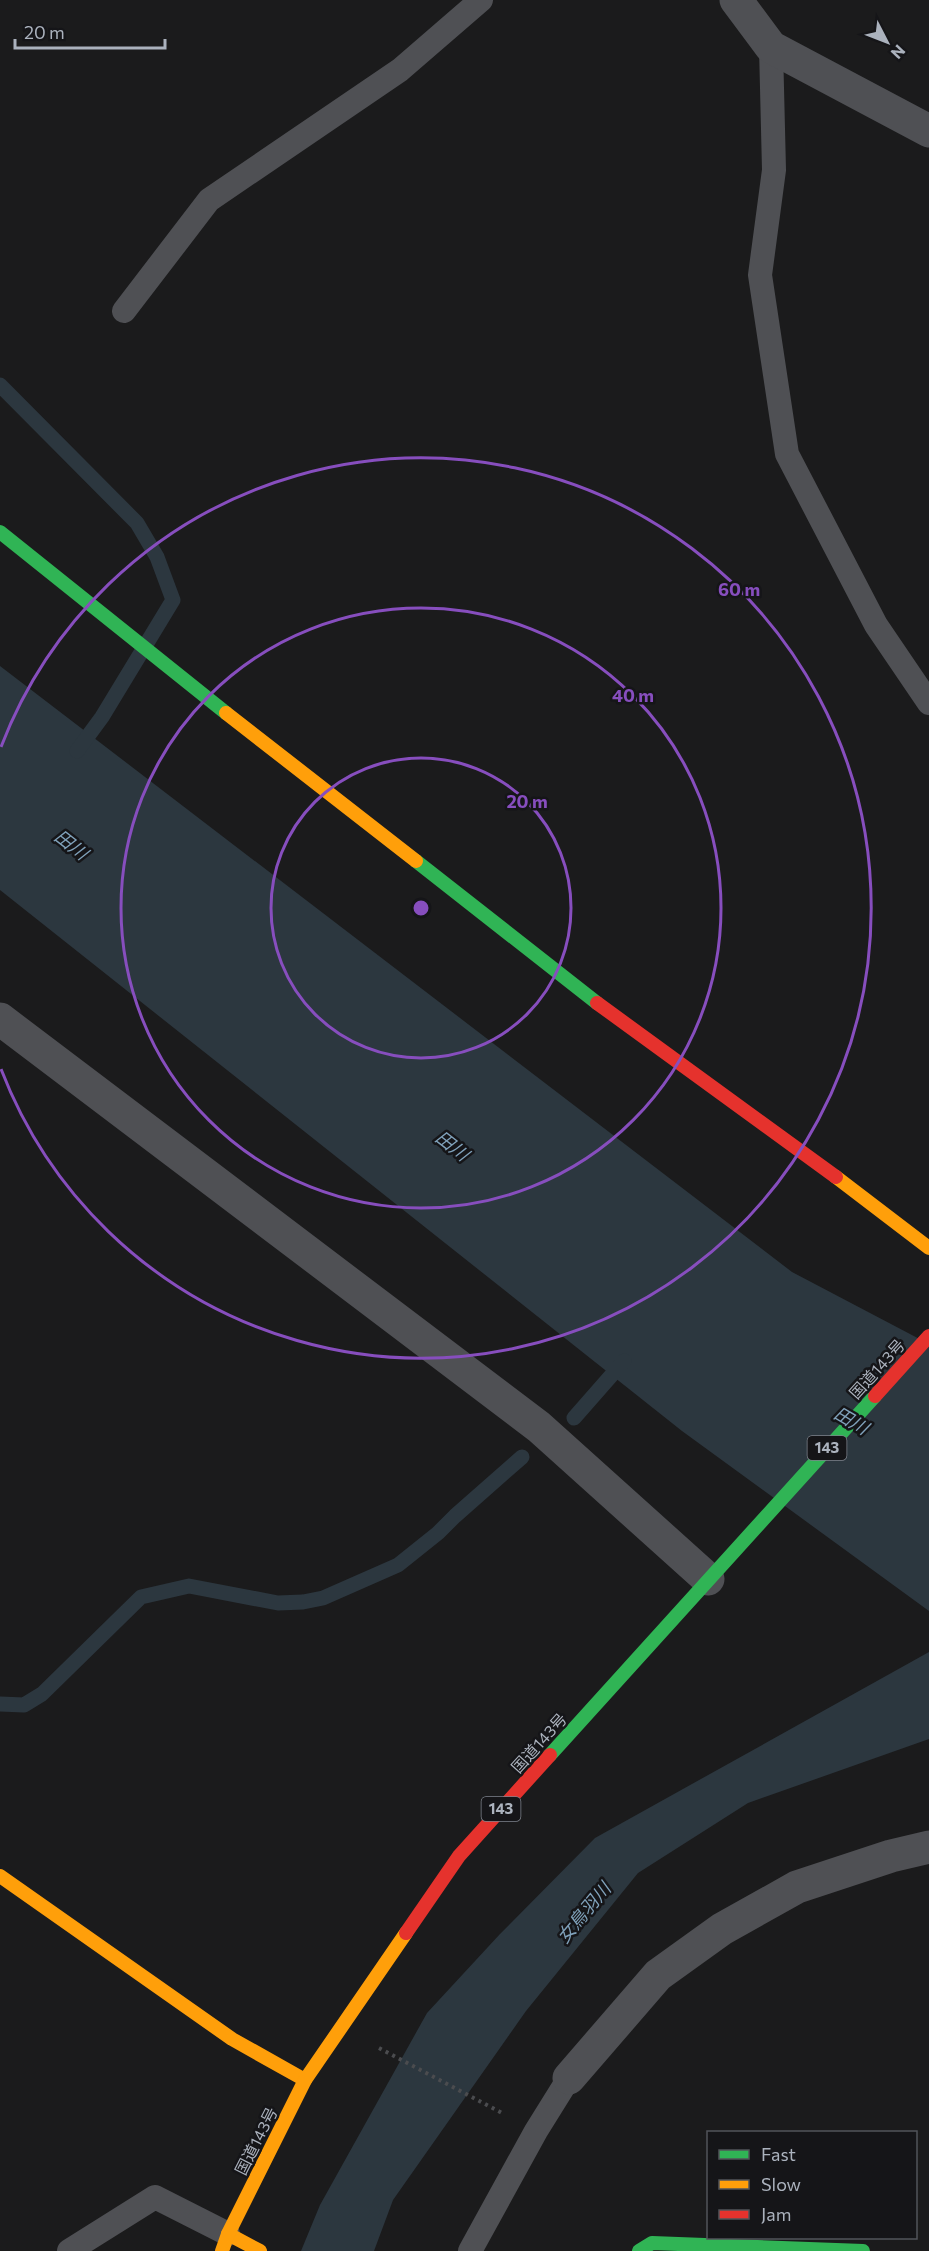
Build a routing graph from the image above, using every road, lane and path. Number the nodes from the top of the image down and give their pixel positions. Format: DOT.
graph roads {
  1 [pos="481,0"];
  2 [pos="736,0"];
  3 [pos="771,47"];
  4 [pos="929,131"];
  5 [pos="124,311"];
  6 [pos="0,532"];
  7 [pos="929,704"];
  8 [pos="0,1019"];
  9 [pos="929,1248"];
  10 [pos="929,1336"];
  11 [pos="717,1570"];
  12 [pos="929,1847"];
  13 [pos="0,1876"];
  14 [pos="386,2052"];
  15 [pos="569,2078"];
  16 [pos="305,2080"];
  17 [pos="504,2115"];
  18 [pos="225,2243"];
  19 [pos="69,2251"];
  20 [pos="260,2251"];
  21 [pos="470,2251"];
  22 [pos="639,2251"];
  23 [pos="863,2251"];
  1 -- 5 [label="lane"];
  2 -- 3 [label="street"];
  3 -- 4 [label="street"];
  3 -- 7 [label="lane"];
  6 -- 9 [label="main road"];
  8 -- 11 [label="street"];
  10 -- 11 [label="main road, 国道143号 / 143"];
  11 -- 16 [label="main road, 国道143号 / 143"];
  12 -- 15 [label="street"];
  13 -- 16 [label="main road"];
  14 -- 17 [label="path"];
  15 -- 21 [label="lane"];
  16 -- 18 [label="main road, 国道143号 / 143"];
  18 -- 19 [label="lane"];
  18 -- 20 [label="main road"];
  22 -- 23 [label="main road"];
}
